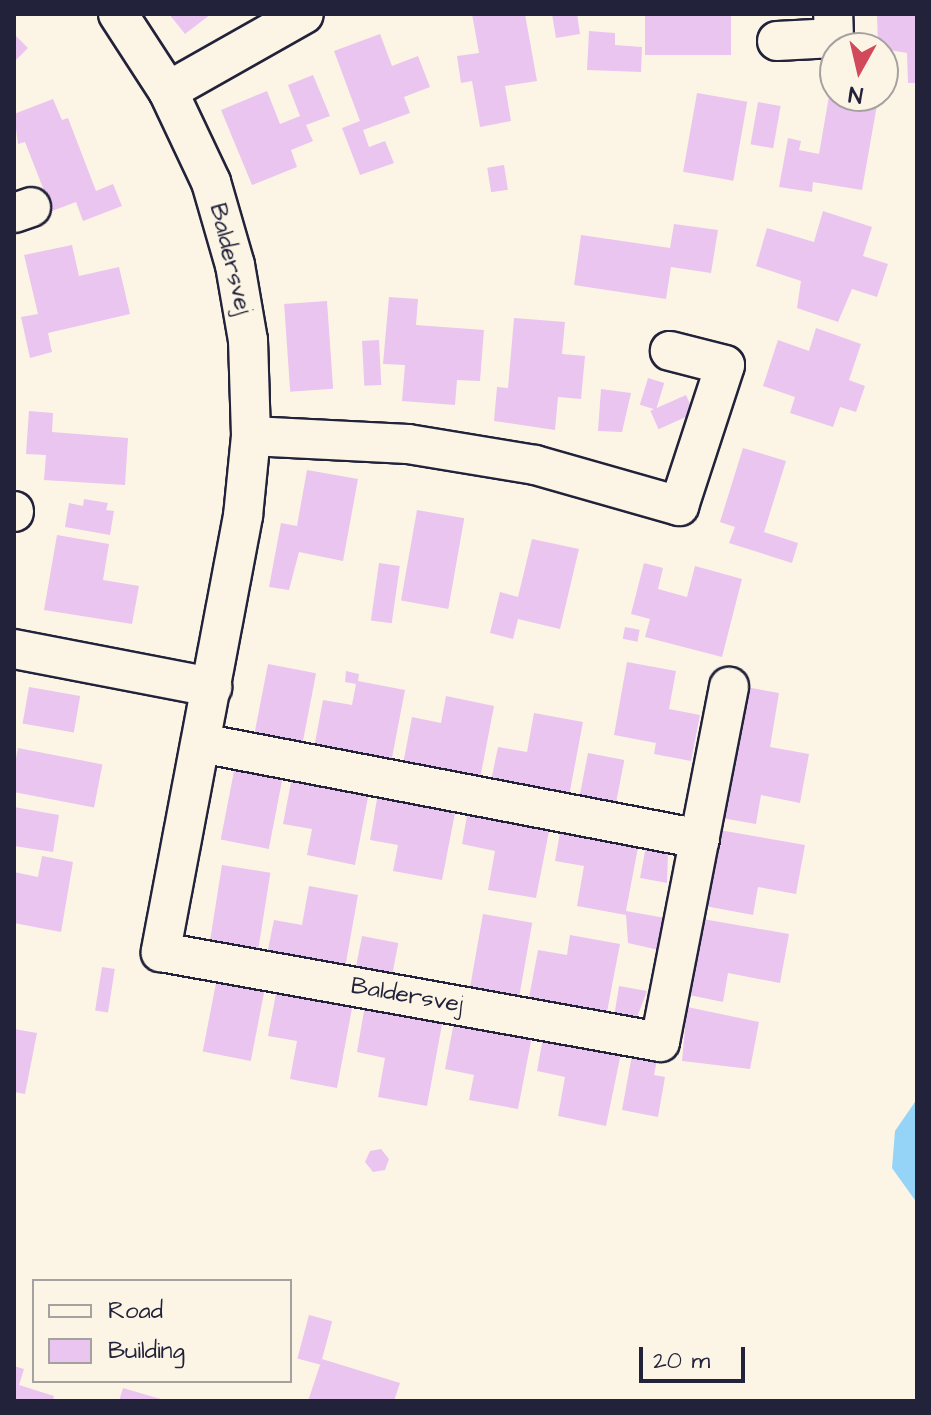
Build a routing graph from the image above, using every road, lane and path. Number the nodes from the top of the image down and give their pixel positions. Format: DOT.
graph roads {
  1 [pos="118,14"];
  2 [pos="304,14"];
  3 [pos="833,14"];
  4 [pos="777,41"];
  5 [pos="168,91"];
  6 [pos="670,351"];
  7 [pos="251,436"];
  8 [pos="14,649"];
  9 [pos="212,687"];
  10 [pos="729,687"];
  11 [pos="201,743"];
  12 [pos="700,839"];
  1 -- 5 [label="street, Baldersvej"];
  2 -- 5 [label="street"];
  3 -- 4 [label="street"];
  5 -- 7 [label="street, Baldersvej"];
  6 -- 7 [label="street"];
  7 -- 9 [label="street, Baldersvej"];
  8 -- 9 [label="street"];
  9 -- 11 [label="street, Baldersvej"];
  10 -- 12 [label="street, Baldersvej"];
  11 -- 12 [label="street"];
  11 -- 12 [label="street, Baldersvej"];
}
